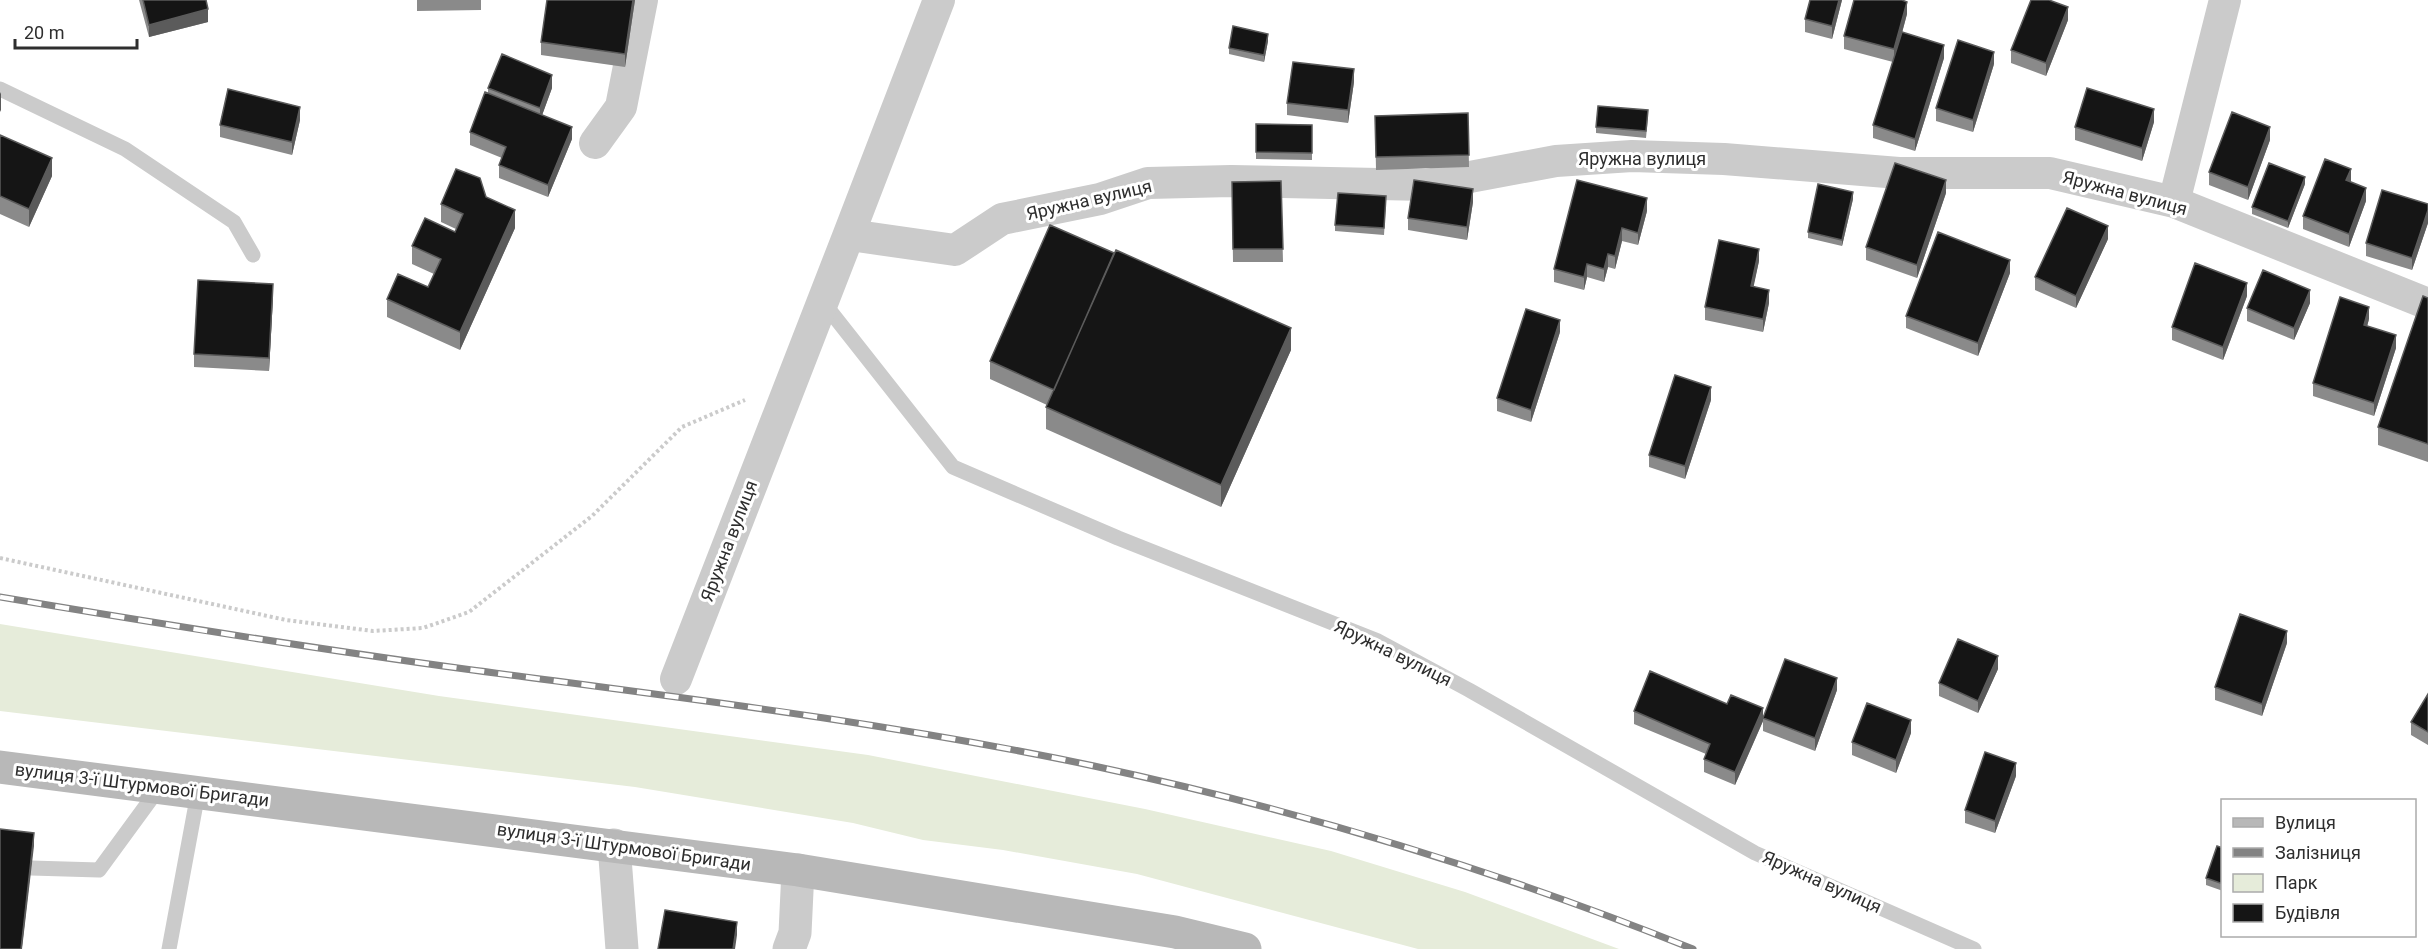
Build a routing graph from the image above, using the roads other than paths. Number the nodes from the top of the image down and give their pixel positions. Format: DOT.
graph roads {
  1 [pos="642,0"];
  2 [pos="939,0"];
  3 [pos="2225,0"];
  4 [pos="0,89"];
  5 [pos="595,143"];
  6 [pos="2174,202"];
  7 [pos="850,235"];
  8 [pos="253,255"];
  9 [pos="823,302"];
  10 [pos="2428,304"];
  11 [pos="676,679"];
  12 [pos="0,767"];
  13 [pos="159,788"];
  14 [pos="198,793"];
  15 [pos="614,845"];
  16 [pos="31,868"];
  17 [pos="798,870"];
  18 [pos="170,949"];
  19 [pos="622,949"];
  20 [pos="789,949"];
  21 [pos="1245,949"];
  22 [pos="1974,949"];
  1 -- 5 [label="street"];
  2 -- 7 [label="street, Яружна вулиця"];
  3 -- 6 [label="street"];
  4 -- 8 [label="lane"];
  6 -- 7 [label="street, Яружна вулиця"];
  6 -- 10 [label="street, Яружна вулиця"];
  7 -- 9 [label="street, Яружна вулиця"];
  9 -- 11 [label="street, Яружна вулиця"];
  9 -- 22 [label="lane, Яружна вулиця"];
  12 -- 13 [label="main road, вулиця 3-ї Штурмової Бригади"];
  13 -- 14 [label="main road, вулиця 3-ї Штурмової Бригади"];
  13 -- 16 [label="lane"];
  14 -- 15 [label="main road, вулиця 3-ї Штурмової Бригади"];
  14 -- 18 [label="lane"];
  15 -- 17 [label="main road, вулиця 3-ї Штурмової Бригади"];
  15 -- 19 [label="street"];
  17 -- 20 [label="street"];
  17 -- 21 [label="main road, вулиця 3-ї Штурмової Бригади"];
}
